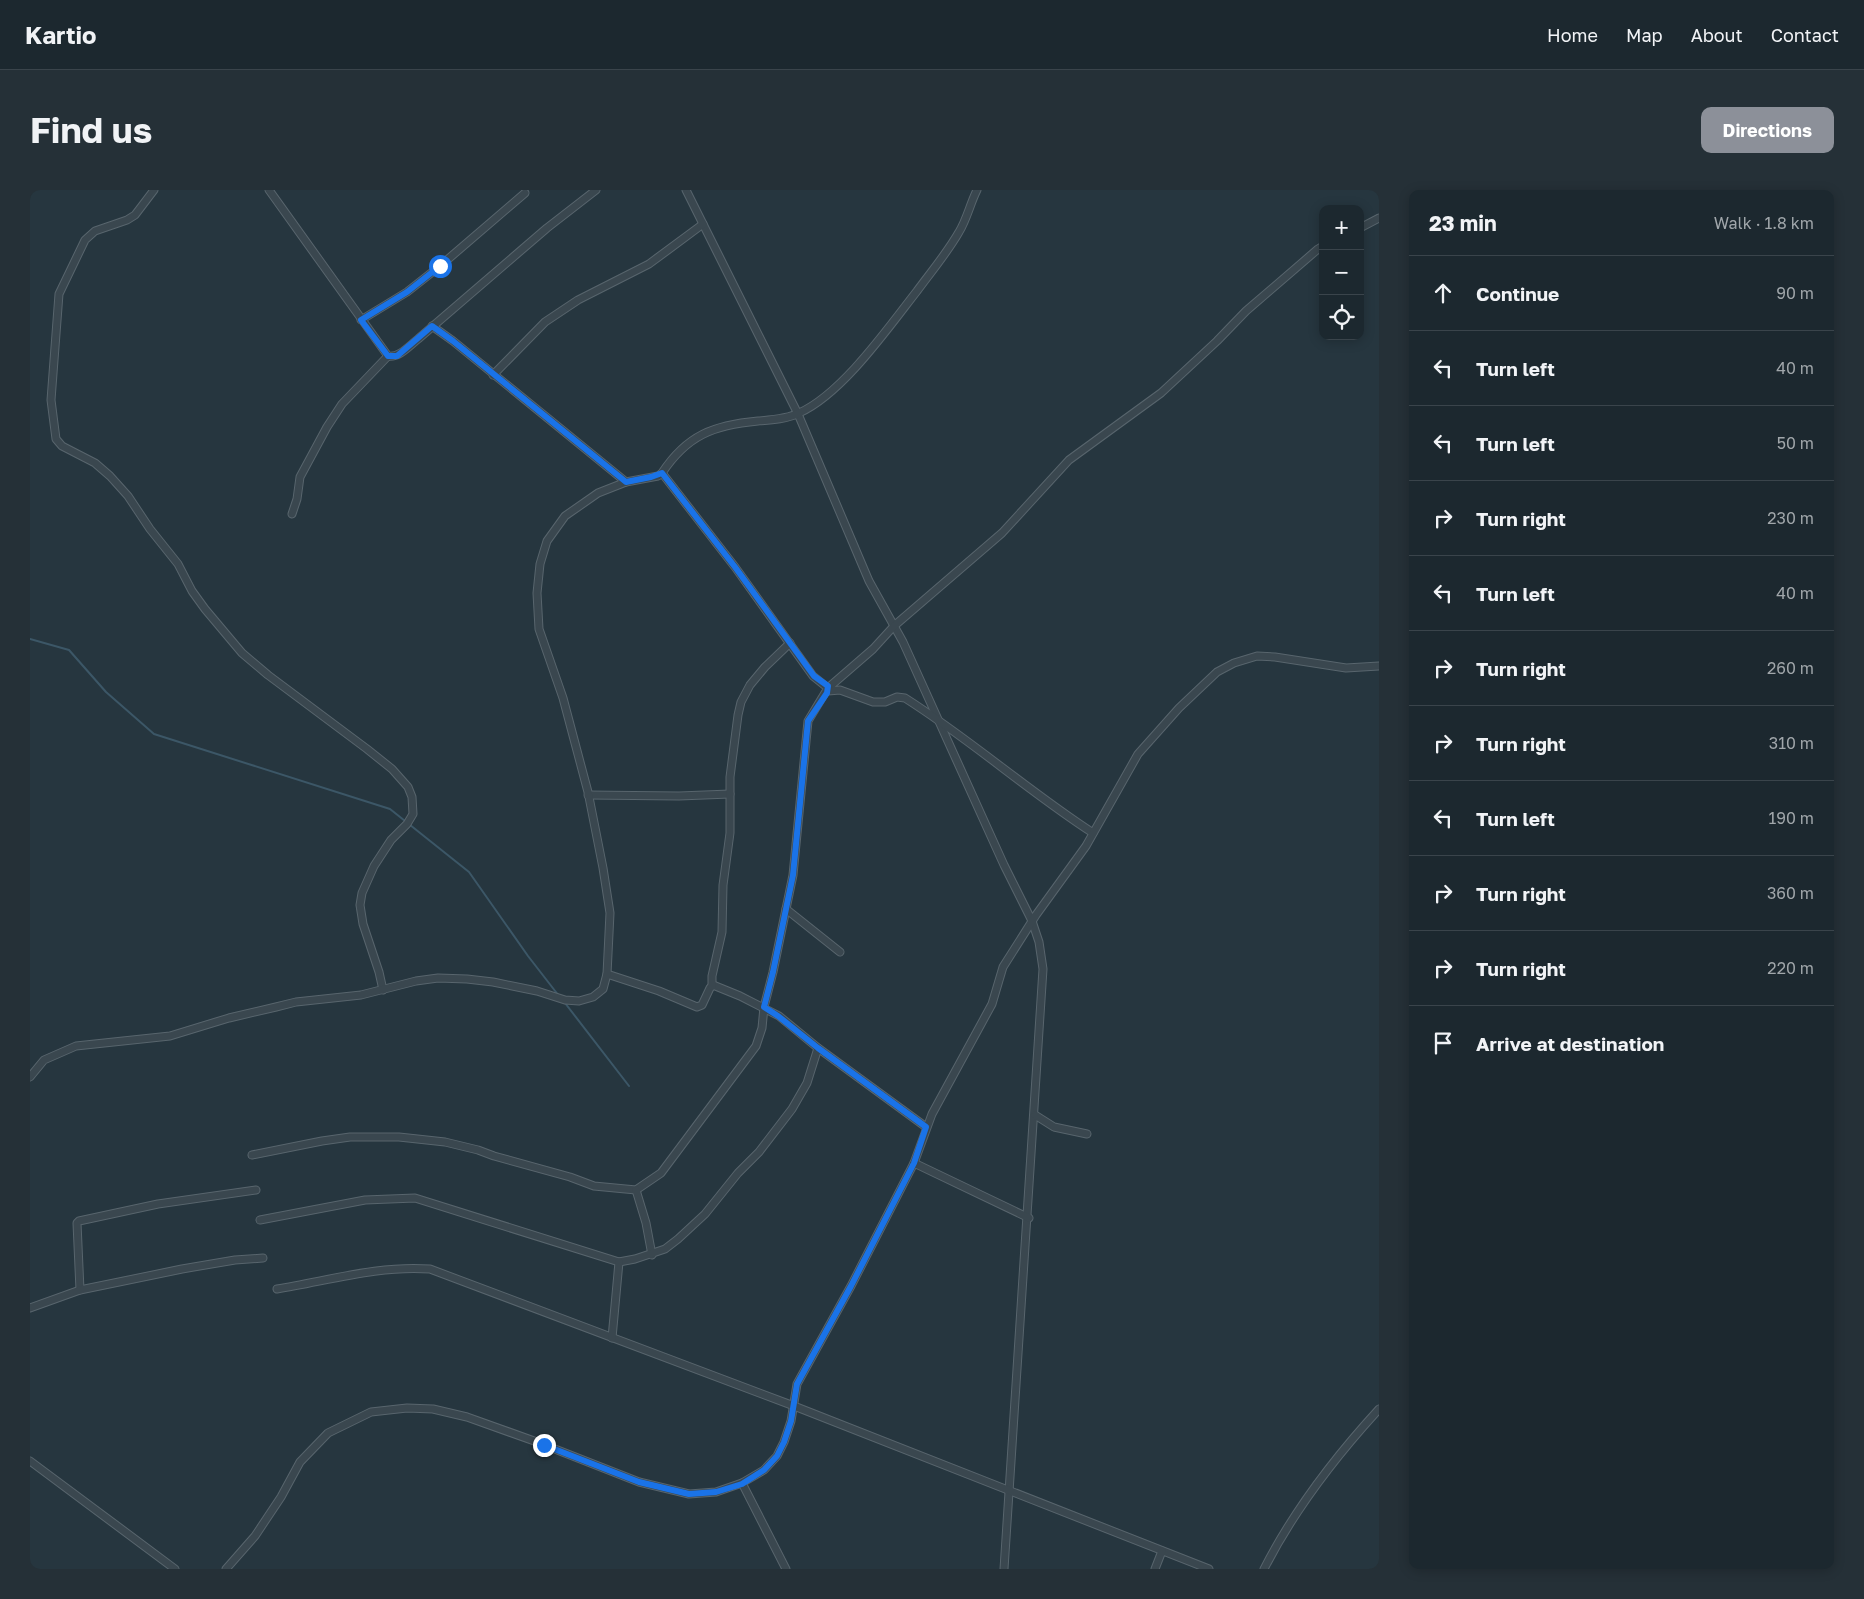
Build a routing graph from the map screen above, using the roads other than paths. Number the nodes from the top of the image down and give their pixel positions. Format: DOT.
graph roads {
  1 [pos="154,190"];
  2 [pos="269,190"];
  3 [pos="596,190"];
  4 [pos="686,190"];
  5 [pos="977,190"];
  6 [pos="525,193"];
  7 [pos="1379,218"];
  8 [pos="703,224"];
  9 [pos="1364,226"];
  10 [pos="1319,248"];
  11 [pos="361,320"];
  12 [pos="432,326"];
  13 [pos="388,356"];
  14 [pos="494,375"];
  15 [pos="798,414"];
  16 [pos="662,473"];
  17 [pos="626,482"];
  18 [pos="292,514"];
  19 [pos="894,626"];
  20 [pos="790,643"];
  21 [pos="1379,666"];
  22 [pos="828,690"];
  23 [pos="939,722"];
  24 [pos="730,794"];
  25 [pos="588,795"];
  26 [pos="1093,833"];
  27 [pos="786,909"];
  28 [pos="1032,921"];
  29 [pos="840,952"];
  30 [pos="607,974"];
  31 [pos="712,986"];
  32 [pos="383,990"];
  33 [pos="764,1007"];
  34 [pos="818,1048"];
  35 [pos="30,1077"];
  36 [pos="1035,1115"];
  37 [pos="926,1127"];
  38 [pos="1088,1134"];
  39 [pos="252,1155"];
  40 [pos="914,1163"];
  41 [pos="256,1190"];
  42 [pos="636,1190"];
  43 [pos="1028,1218"];
  44 [pos="260,1220"];
  45 [pos="652,1255"];
  46 [pos="263,1258"];
  47 [pos="619,1262"];
  48 [pos="276,1289"];
  49 [pos="80,1290"];
  50 [pos="30,1308"];
  51 [pos="612,1338"];
  52 [pos="794,1406"];
  53 [pos="1379,1409"];
  54 [pos="30,1461"];
  55 [pos="742,1484"];
  56 [pos="1009,1492"];
  57 [pos="1162,1551"];
  58 [pos="230,1567"];
  59 [pos="175,1569"];
  60 [pos="786,1569"];
  61 [pos="1004,1569"];
  62 [pos="1155,1569"];
  63 [pos="1209,1569"];
  64 [pos="1264,1569"];
  1 -- 32 [label="street"];
  2 -- 11 [label="street"];
  3 -- 12 [label="street"];
  4 -- 8 [label="street"];
  5 -- 15 [label="street"];
  6 -- 11 [label="street"];
  7 -- 9 [label="street"];
  8 -- 14 [label="street"];
  8 -- 15 [label="street"];
  10 -- 19 [label="street"];
  11 -- 13 [label="street"];
  12 -- 13 [label="street"];
  12 -- 14 [label="street"];
  13 -- 18 [label="street"];
  14 -- 17 [label="street"];
  15 -- 16 [label="street"];
  15 -- 19 [label="street"];
  16 -- 17 [label="street"];
  16 -- 20 [label="street"];
  17 -- 25 [label="street"];
  19 -- 22 [label="street"];
  19 -- 23 [label="street"];
  20 -- 22 [label="street"];
  20 -- 24 [label="street"];
  21 -- 26 [label="street"];
  22 -- 23 [label="street"];
  22 -- 27 [label="street"];
  23 -- 26 [label="street"];
  23 -- 28 [label="street"];
  24 -- 25 [label="street"];
  24 -- 31 [label="street"];
  25 -- 30 [label="street"];
  26 -- 28 [label="street"];
  27 -- 29 [label="street"];
  27 -- 33 [label="street"];
  28 -- 36 [label="street"];
  28 -- 37 [label="street"];
  30 -- 31 [label="street"];
  30 -- 32 [label="street"];
  31 -- 33 [label="street"];
  32 -- 35 [label="street"];
  33 -- 34 [label="street"];
  33 -- 42 [label="street"];
  34 -- 37 [label="street"];
  34 -- 45 [label="street"];
  36 -- 38 [label="street"];
  36 -- 43 [label="street"];
  37 -- 40 [label="street"];
  39 -- 42 [label="street"];
  40 -- 43 [label="street"];
  40 -- 52 [label="street"];
  41 -- 49 [label="street"];
  42 -- 45 [label="street"];
  43 -- 56 [label="street"];
  44 -- 47 [label="street"];
  45 -- 47 [label="street"];
  46 -- 49 [label="street"];
  47 -- 51 [label="street"];
  48 -- 51 [label="street"];
  49 -- 50 [label="street"];
  51 -- 52 [label="street"];
  52 -- 55 [label="street"];
  52 -- 56 [label="street"];
  53 -- 64 [label="street"];
  54 -- 59 [label="street"];
  55 -- 58 [label="street"];
  55 -- 60 [label="street"];
  56 -- 57 [label="street"];
  56 -- 61 [label="street"];
  57 -- 62 [label="street"];
  57 -- 63 [label="street"];
}
